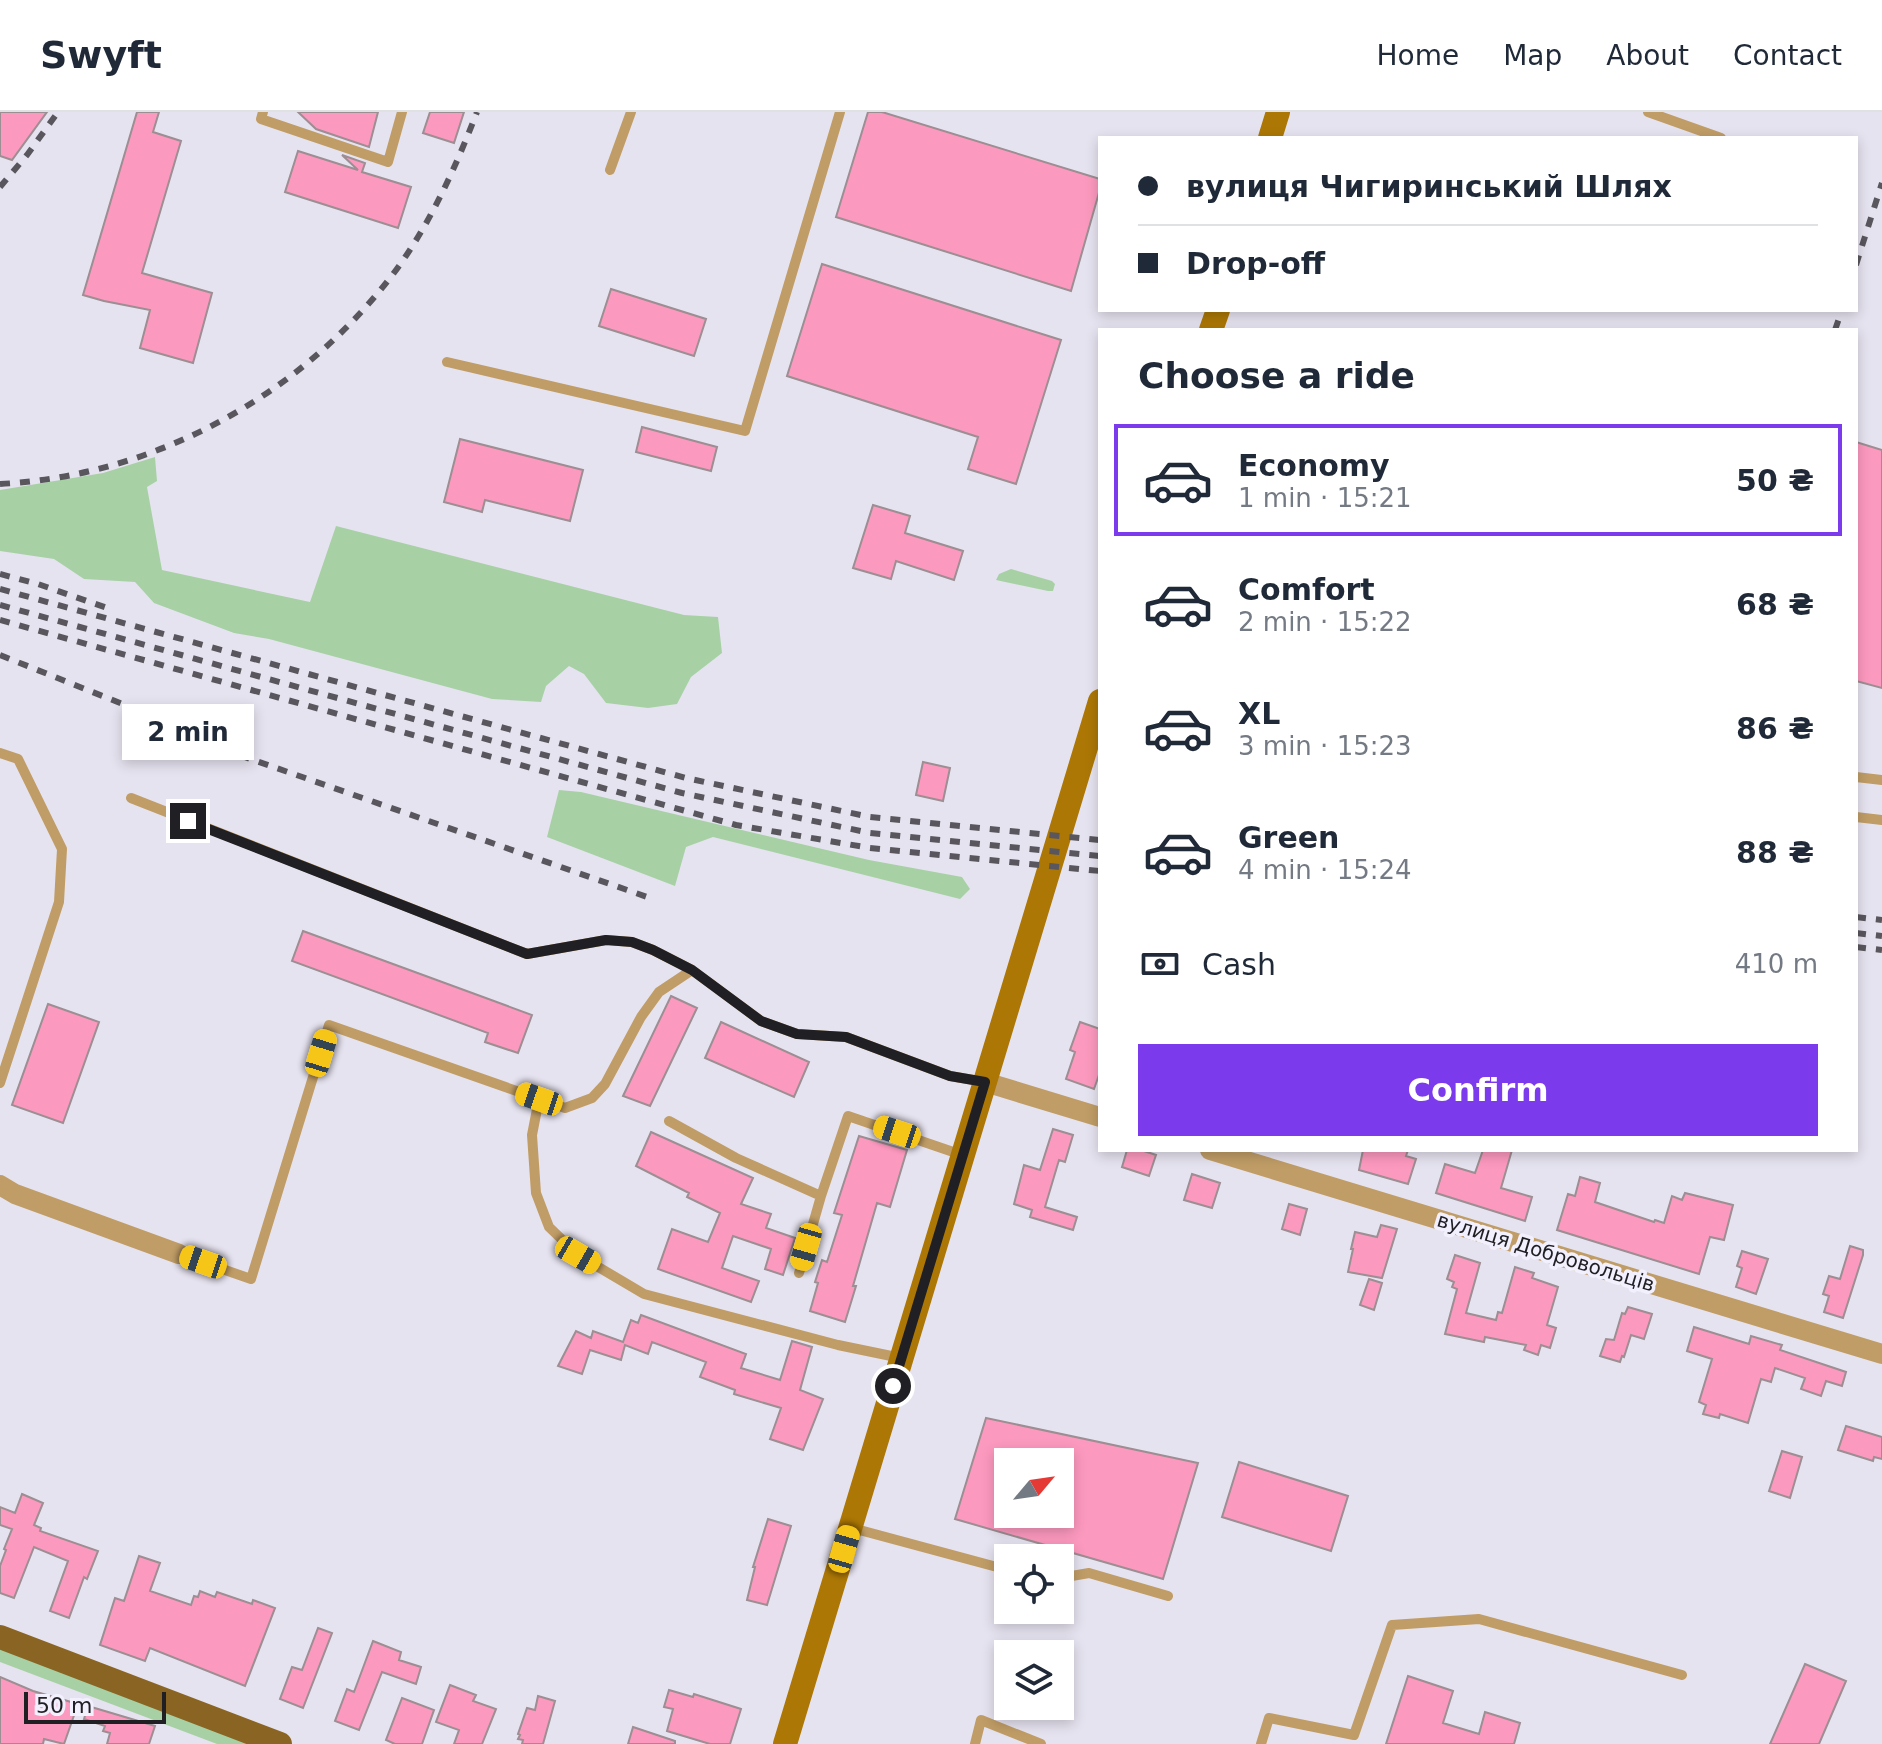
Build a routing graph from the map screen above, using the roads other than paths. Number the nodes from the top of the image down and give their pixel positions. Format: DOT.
graph roads {
  1 [pos="263,112"];
  2 [pos="402,112"];
  3 [pos="631,112"];
  4 [pos="840,112"];
  5 [pos="1648,112"];
  6 [pos="1715,136"];
  7 [pos="610,170"];
  8 [pos="447,362"];
  9 [pos="1098,708"];
  10 [pos="0,753"];
  11 [pos="1858,777"];
  12 [pos="1882,780"];
  13 [pos="131,798"];
  14 [pos="1858,817"];
  15 [pos="1882,820"];
  16 [pos="692,970"];
  17 [pos="985,1082"];
  18 [pos="0,1083"];
  19 [pos="539,1099"];
  20 [pos="1098,1116"];
  21 [pos="669,1121"];
  22 [pos="1217,1152"];
  23 [pos="963,1155"];
  24 [pos="0,1185"];
  25 [pos="821,1196"];
  26 [pos="179,1254"];
  27 [pos="799,1273"];
  28 [pos="1882,1354"];
  29 [pos="901,1358"];
  30 [pos="850,1528"];
  31 [pos="994,1566"];
  32 [pos="1074,1576"];
  33 [pos="1168,1596"];
  34 [pos="0,1637"];
  35 [pos="1682,1675"];
  36 [pos="280,1744"];
  37 [pos="785,1744"];
  38 [pos="975,1744"];
  39 [pos="1041,1744"];
  40 [pos="1261,1744"];
  1 -- 2 [label="lane"];
  3 -- 7 [label="lane"];
  4 -- 8 [label="lane"];
  5 -- 6 [label="lane"];
  9 -- 17 [label="main road"];
  10 -- 18 [label="lane"];
  11 -- 12 [label="lane"];
  13 -- 16 [label="lane"];
  14 -- 15 [label="lane"];
  16 -- 17 [label="lane"];
  16 -- 19 [label="lane"];
  17 -- 20 [label="street"];
  17 -- 23 [label="main road"];
  19 -- 26 [label="lane"];
  19 -- 29 [label="lane"];
  21 -- 25 [label="lane"];
  22 -- 28 [label="street, вулиця Добровольців"];
  23 -- 25 [label="lane"];
  23 -- 29 [label="main road"];
  24 -- 26 [label="street"];
  25 -- 27 [label="lane"];
  29 -- 30 [label="main road"];
  30 -- 31 [label="lane"];
  30 -- 37 [label="main road"];
  32 -- 33 [label="lane"];
  34 -- 36 [label="main road"];
  35 -- 40 [label="lane"];
  38 -- 39 [label="lane"];
}
